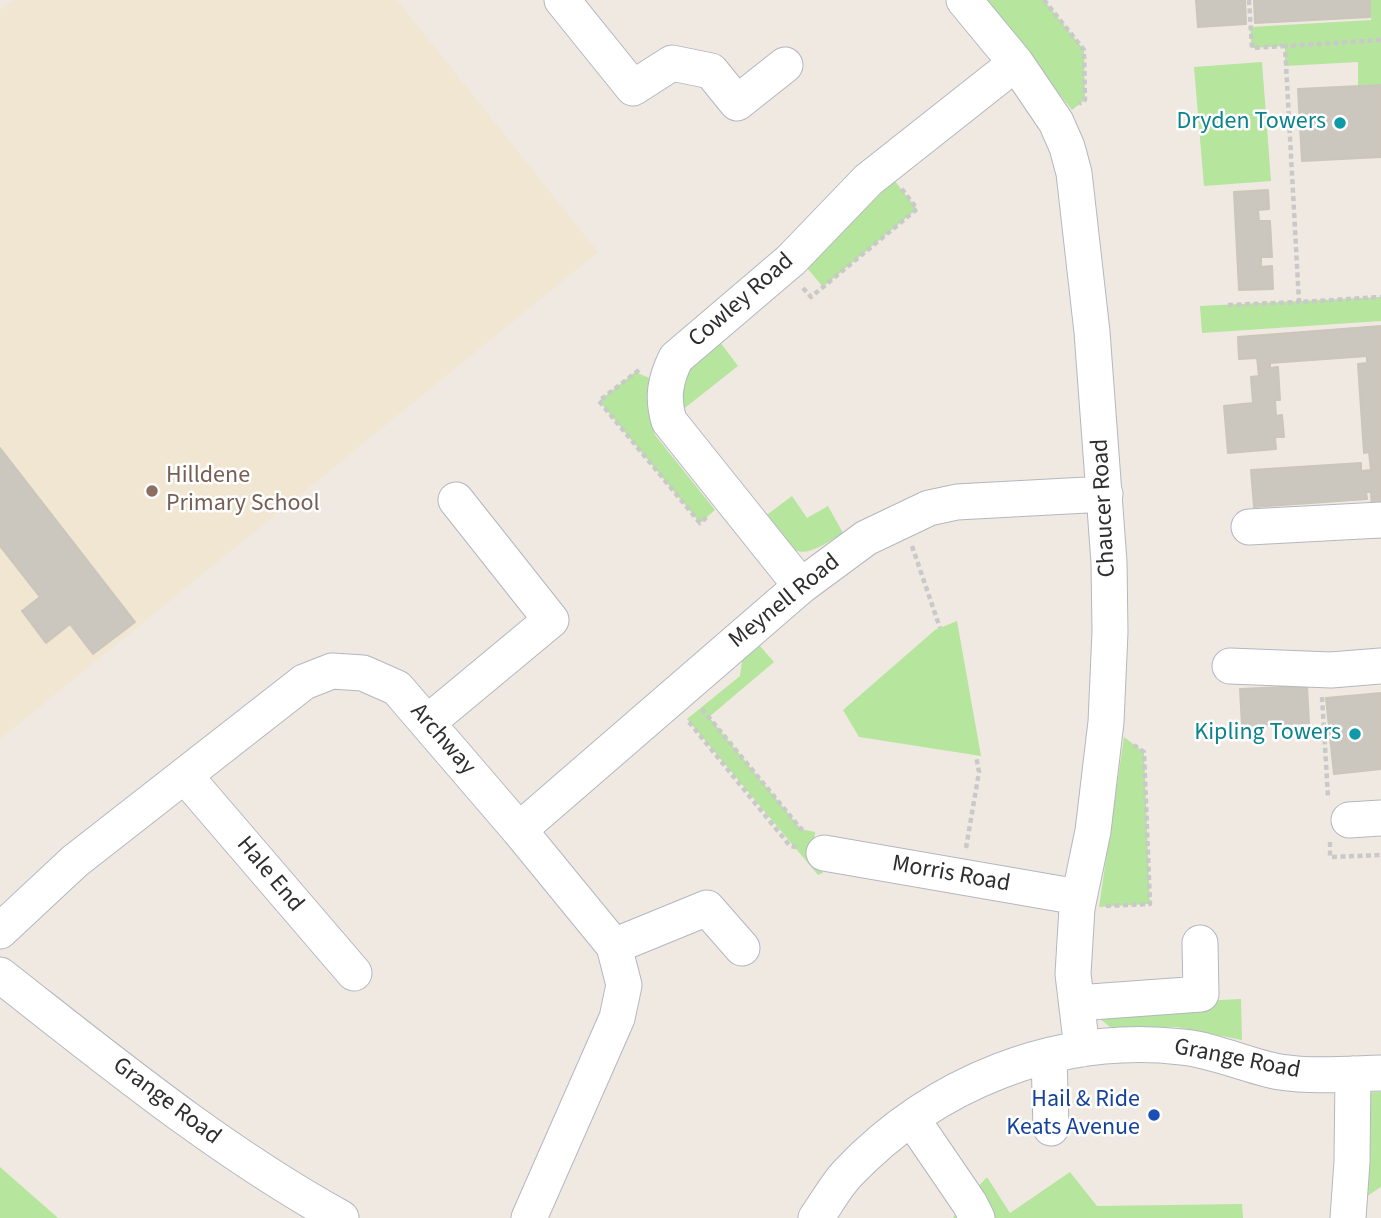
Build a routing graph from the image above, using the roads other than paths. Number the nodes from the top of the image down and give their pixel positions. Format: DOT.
graph roads {
  1 [pos="562,0"];
  2 [pos="964,0"];
  3 [pos="1016,63"];
  4 [pos="785,65"];
  5 [pos="1105,494"];
  6 [pos="456,500"];
  7 [pos="1381,520"];
  8 [pos="1249,527"];
  9 [pos="801,586"];
  10 [pos="1230,666"];
  11 [pos="1381,667"];
  12 [pos="427,723"];
  13 [pos="185,776"];
  14 [pos="519,830"];
  15 [pos="819,852"];
  16 [pos="1078,902"];
  17 [pos="0,931"];
  18 [pos="1200,943"];
  19 [pos="614,946"];
  20 [pos="742,948"];
  21 [pos="354,974"];
  22 [pos="0,975"];
  23 [pos="1077,1003"];
  24 [pos="1082,1049"];
  25 [pos="1049,1056"];
  26 [pos="1367,1073"];
  27 [pos="912,1119"];
  28 [pos="1051,1128"];
  29 [pos="341,1218"];
  30 [pos="529,1218"];
  31 [pos="816,1218"];
  32 [pos="977,1218"];
  33 [pos="1348,1218"];
  1 -- 4 [label="street"];
  2 -- 3 [label="street, Chaucer Road"];
  3 -- 5 [label="street, Chaucer Road"];
  3 -- 9 [label="street, Cowley Road"];
  5 -- 9 [label="street, Meynell Road"];
  5 -- 16 [label="street, Chaucer Road"];
  6 -- 12 [label="street"];
  7 -- 8 [label="street"];
  9 -- 14 [label="street, Meynell Road"];
  10 -- 11 [label="street"];
  12 -- 13 [label="street, Archway"];
  12 -- 14 [label="street, Archway"];
  13 -- 17 [label="street, Archway"];
  13 -- 21 [label="street, Hale End"];
  14 -- 19 [label="street, Archway"];
  15 -- 16 [label="street, Morris Road"];
  16 -- 23 [label="street, Chaucer Road"];
  18 -- 23 [label="street"];
  19 -- 20 [label="street"];
  19 -- 30 [label="street, Archway"];
  22 -- 29 [label="street, Grange Road"];
  23 -- 24 [label="street, Chaucer Road"];
  24 -- 25 [label="street, Grange Road"];
  24 -- 26 [label="street, Grange Road"];
  25 -- 27 [label="street, Grange Road"];
  25 -- 28 [label="street"];
  26 -- 33 [label="street"];
  27 -- 31 [label="street, Grange Road"];
  27 -- 32 [label="street"];
}
